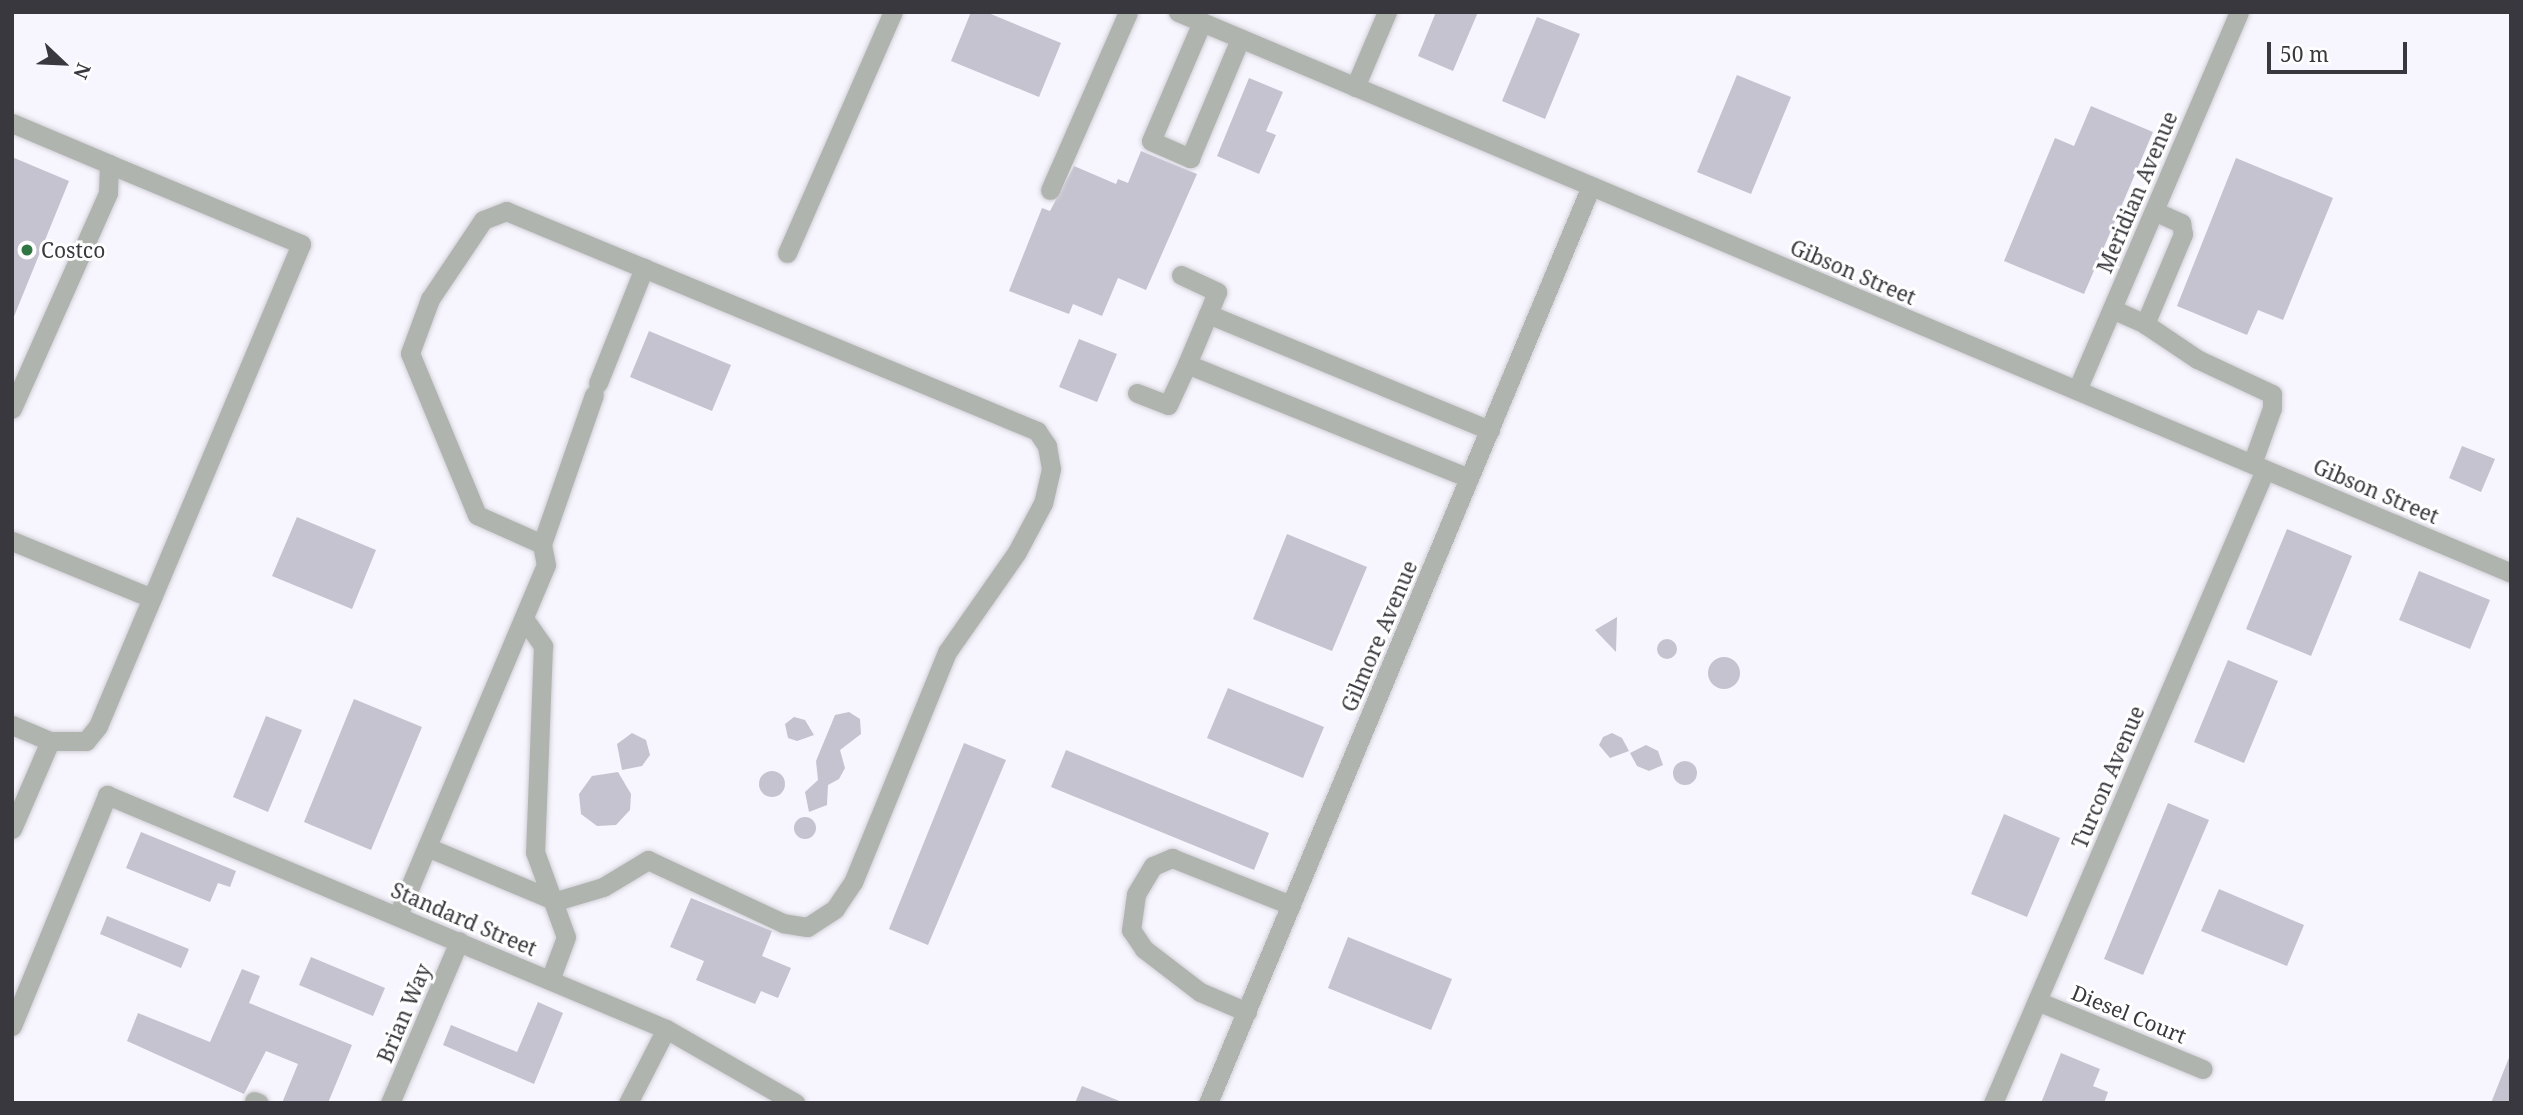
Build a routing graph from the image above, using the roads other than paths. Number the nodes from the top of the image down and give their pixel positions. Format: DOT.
graph roads {
  1 [pos="893,12"];
  2 [pos="1128,12"];
  3 [pos="1178,12"];
  4 [pos="1387,12"];
  5 [pos="2239,12"];
  6 [pos="1202,22"];
  7 [pos="1240,39"];
  8 [pos="1355,87"];
  9 [pos="12,124"];
  10 [pos="109,164"];
  11 [pos="1591,186"];
  12 [pos="1050,190"];
  13 [pos="2154,211"];
  14 [pos="788,253"];
  15 [pos="643,268"];
  16 [pos="1181,275"];
  17 [pos="2112,309"];
  18 [pos="1208,314"];
  19 [pos="2145,324"];
  20 [pos="1187,364"];
  21 [pos="2077,390"];
  22 [pos="1136,393"];
  23 [pos="12,409"];
  24 [pos="1490,430"];
  25 [pos="2259,467"];
  26 [pos="1469,478"];
  27 [pos="12,541"];
  28 [pos="542,544"];
  29 [pos="2511,573"];
  30 [pos="152,598"];
  31 [pos="525,620"];
  32 [pos="12,725"];
  33 [pos="50,740"];
  34 [pos="12,829"];
  35 [pos="427,847"];
  36 [pos="556,901"];
  37 [pos="1291,905"];
  38 [pos="398,915"];
  39 [pos="459,941"];
  40 [pos="550,980"];
  41 [pos="2037,1001"];
  42 [pos="1247,1012"];
  43 [pos="12,1026"];
  44 [pos="666,1029"];
  45 [pos="2203,1069"];
  46 [pos="390,1103"];
  47 [pos="628,1103"];
  48 [pos="795,1103"];
  49 [pos="1209,1103"];
  50 [pos="1993,1103"];
  1 -- 14 [label="street"];
  2 -- 12 [label="street"];
  3 -- 6 [label="street, Gibson Street"];
  4 -- 8 [label="street"];
  5 -- 13 [label="street, Meridian Avenue"];
  6 -- 7 [label="street, Gibson Street"];
  6 -- 7 [label="street"];
  7 -- 8 [label="street, Gibson Street"];
  8 -- 11 [label="street, Gibson Street"];
  9 -- 10 [label="street"];
  10 -- 23 [label="street"];
  10 -- 30 [label="street"];
  11 -- 21 [label="street, Gibson Street"];
  11 -- 24 [label="street, Gilmore Avenue"];
  13 -- 17 [label="street, Meridian Avenue"];
  13 -- 19 [label="street"];
  15 -- 28 [label="street"];
  15 -- 28 [label="street"];
  15 -- 36 [label="street"];
  16 -- 18 [label="street"];
  17 -- 19 [label="street"];
  17 -- 21 [label="street, Meridian Avenue"];
  18 -- 20 [label="street"];
  18 -- 24 [label="street"];
  19 -- 25 [label="street, Turcon Avenue"];
  20 -- 22 [label="street"];
  20 -- 26 [label="street"];
  21 -- 25 [label="street, Gibson Street"];
  24 -- 26 [label="street, Gilmore Avenue"];
  25 -- 29 [label="street, Gibson Street"];
  25 -- 41 [label="street, Turcon Avenue"];
  26 -- 37 [label="street, Gilmore Avenue"];
  27 -- 30 [label="street"];
  28 -- 31 [label="street"];
  30 -- 33 [label="street"];
  31 -- 35 [label="street"];
  31 -- 36 [label="street"];
  32 -- 33 [label="street"];
  33 -- 34 [label="street"];
  35 -- 36 [label="street"];
  35 -- 38 [label="street"];
  36 -- 40 [label="street"];
  37 -- 42 [label="street, Gilmore Avenue"];
  37 -- 42 [label="street"];
  38 -- 39 [label="street, Standard Street"];
  38 -- 43 [label="street, Standard Street"];
  39 -- 40 [label="street, Standard Street"];
  39 -- 46 [label="street, Brian Way"];
  40 -- 44 [label="street, Standard Street"];
  41 -- 45 [label="street, Diesel Court"];
  41 -- 50 [label="street, Turcon Avenue"];
  42 -- 49 [label="street, Gilmore Avenue"];
  44 -- 47 [label="street"];
  44 -- 48 [label="street, Standard Street"];
}
